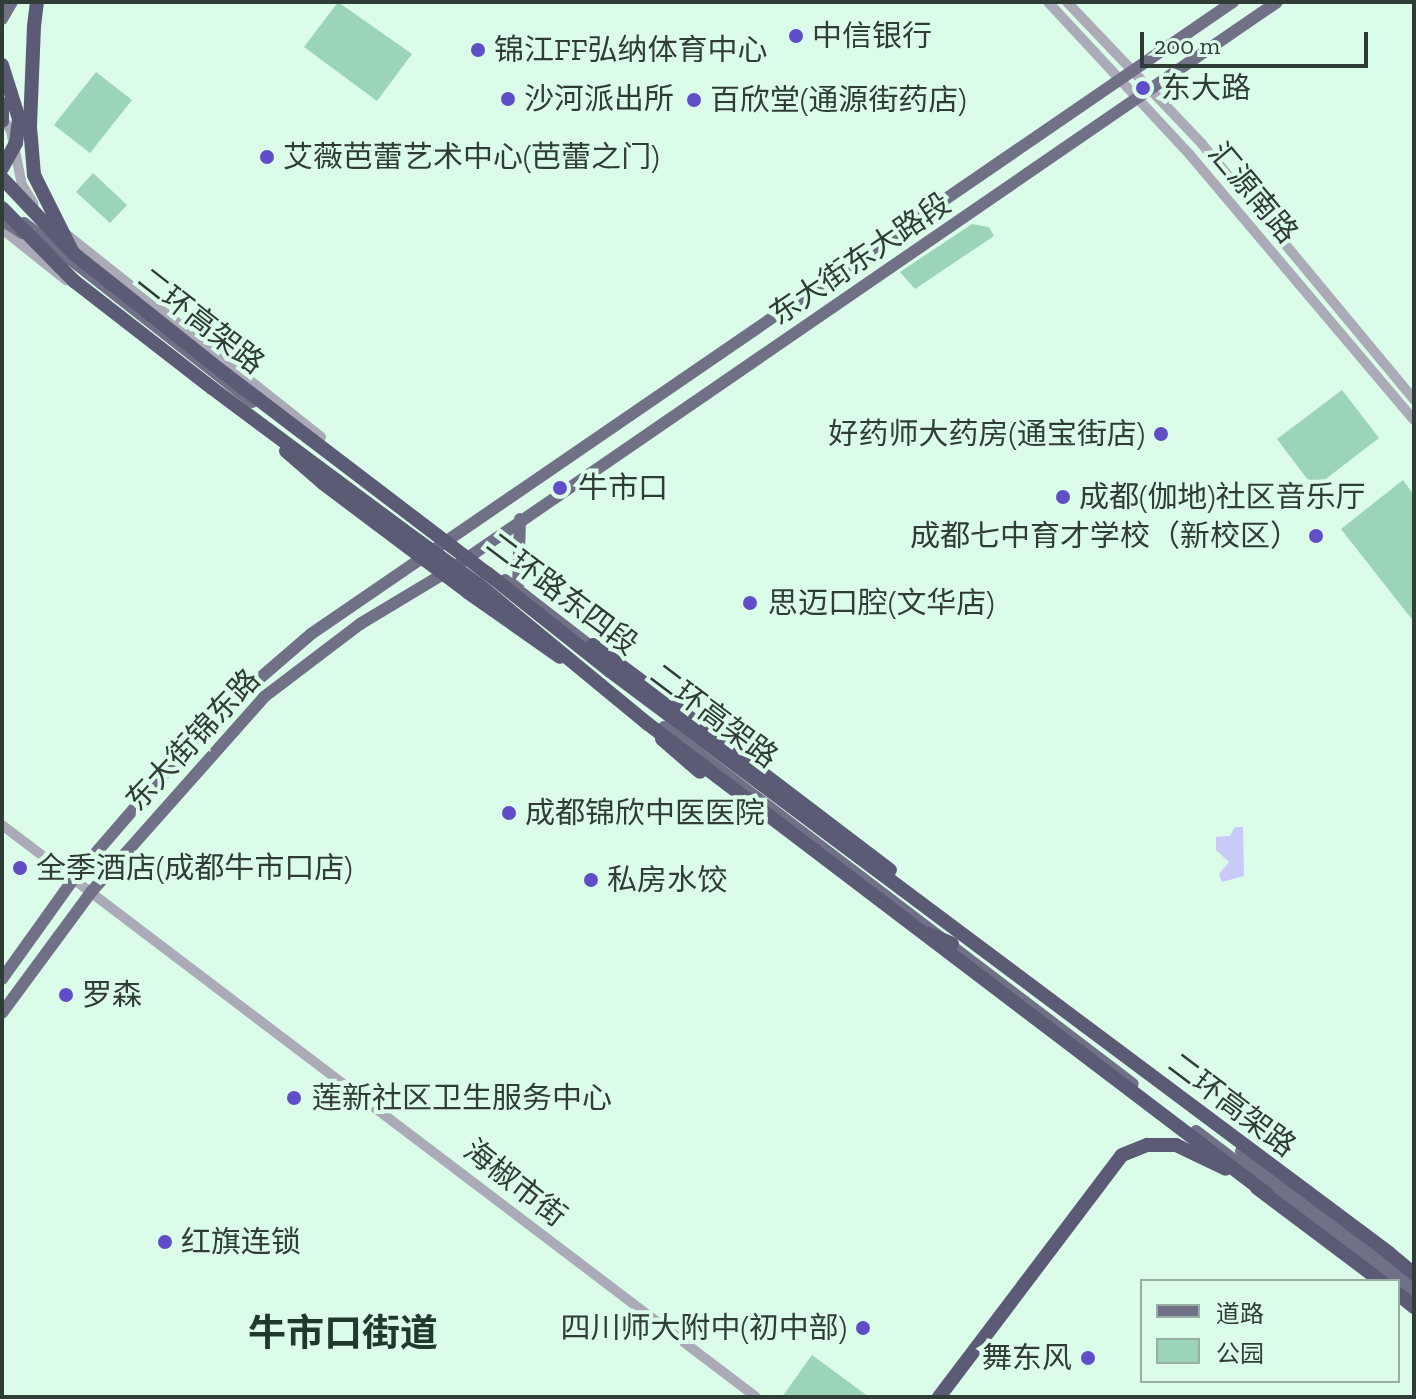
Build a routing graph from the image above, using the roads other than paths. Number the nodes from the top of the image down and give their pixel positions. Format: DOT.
graph roads {
  1 [pos="12,2"];
  2 [pos="37,2"];
  3 [pos="1048,2"];
  4 [pos="1067,2"];
  5 [pos="1233,2"];
  6 [pos="1277,2"];
  7 [pos="2,19"];
  8 [pos="2,65"];
  9 [pos="1134,71"];
  10 [pos="1120,79"];
  11 [pos="1151,90"];
  12 [pos="1138,99"];
  13 [pos="2,104"];
  14 [pos="2,120"];
  15 [pos="2,168"];
  16 [pos="2,178"];
  17 [pos="2,207"];
  18 [pos="2,220"];
  19 [pos="2,229"];
  20 [pos="73,253"];
  21 [pos="164,344"];
  22 [pos="1414,399"];
  23 [pos="233,406"];
  24 [pos="1414,420"];
  25 [pos="321,437"];
  26 [pos="278,442"];
  27 [pos="326,455"];
  28 [pos="520,519"];
  29 [pos="442,541"];
  30 [pos="426,553"];
  31 [pos="470,555"];
  32 [pos="450,570"];
  33 [pos="518,589"];
  34 [pos="591,643"];
  35 [pos="582,671"];
  36 [pos="648,724"];
  37 [pos="2,825"];
  38 [pos="75,877"];
  39 [pos="92,891"];
  40 [pos="956,938"];
  41 [pos="2,979"];
  42 [pos="2,1013"];
  43 [pos="1156,1094"];
  44 [pos="1267,1194"];
  45 [pos="1389,1253"];
  46 [pos="1414,1263"];
  47 [pos="1414,1274"];
  48 [pos="1378,1279"];
  49 [pos="1392,1279"];
  50 [pos="1414,1282"];
  51 [pos="943,1391"];
  52 [pos="756,1397"];
  1 -- 7 [label="main road"];
  2 -- 20 [label="highway, bridge"];
  3 -- 10 [label="street, 汇源南路"];
  4 -- 9 [label="street, 汇源南路"];
  5 -- 9 [label="main road, 东大街东大路段"];
  6 -- 11 [label="main road, 东大街东大路段"];
  8 -- 15 [label="highway, bridge"];
  9 -- 10 [label="main road, 东大街东大路段"];
  9 -- 11 [label="street, 汇源南路"];
  10 -- 12 [label="street, 汇源南路"];
  10 -- 29 [label="main road, 东大街东大路段"];
  11 -- 12 [label="main road, 东大街东大路段"];
  11 -- 22 [label="street, 汇源南路"];
  12 -- 24 [label="street, 汇源南路"];
  12 -- 28 [label="main road, 东大街东大路段"];
  13 -- 14 [label="highway, bridge"];
  14 -- 25 [label="street"];
  16 -- 20 [label="highway, 二环高架路, bridge"];
  17 -- 21 [label="main road, 二环路东四段, bridge"];
  17 -- 35 [label="highway, 二环高架路, bridge"];
  18 -- 21 [label="main road, 二环路东四段, bridge"];
  19 -- 23 [label="street"];
  20 -- 40 [label="highway, 二环高架路, bridge"];
  21 -- 23 [label="main road, 二环路东四段"];
  21 -- 27 [label="main road, 二环路东四段"];
  23 -- 26 [label="main road, 二环路东四段"];
  25 -- 27 [label="main road"];
  26 -- 30 [label="main road, 二环路东四段"];
  26 -- 35 [label="highway, bridge"];
  27 -- 29 [label="main road, 二环路东四段"];
  28 -- 31 [label="main road, 东大街东大路段"];
  28 -- 33 [label="main road"];
  29 -- 30 [label="main road, 东大街东大路段"];
  29 -- 31 [label="main road, 二环路东四段"];
  30 -- 32 [label="main road, 二环路东四段"];
  30 -- 38 [label="main road, 东大街锦东路"];
  31 -- 32 [label="main road, 东大街锦东路"];
  31 -- 33 [label="main road, 二环路东四段"];
  32 -- 39 [label="main road, 东大街锦东路"];
  32 -- 40 [label="main road, 二环路东四段"];
  33 -- 34 [label="main road, 二环路东四段"];
  34 -- 40 [label="highway, bridge"];
  34 -- 43 [label="main road, 二环路东四段"];
  35 -- 36 [label="highway, 二环高架路, bridge"];
  36 -- 40 [label="highway, bridge"];
  36 -- 44 [label="highway, 二环高架路, bridge"];
  37 -- 38 [label="street, 海椒市街"];
  38 -- 39 [label="street, 海椒市街"];
  38 -- 41 [label="main road, 东大街锦东路"];
  39 -- 42 [label="main road, 东大街锦东路"];
  39 -- 52 [label="street, 海椒市街"];
  40 -- 43 [label="main road, 二环路东四段"];
  40 -- 45 [label="highway, 二环高架路, bridge"];
  43 -- 49 [label="main road"];
  43 -- 50 [label="main road"];
  44 -- 48 [label="highway, 二环高架路"];
  44 -- 51 [label="highway, bridge"];
  45 -- 46 [label="highway"];
  45 -- 47 [label="highway, 二环高架路"];
}
